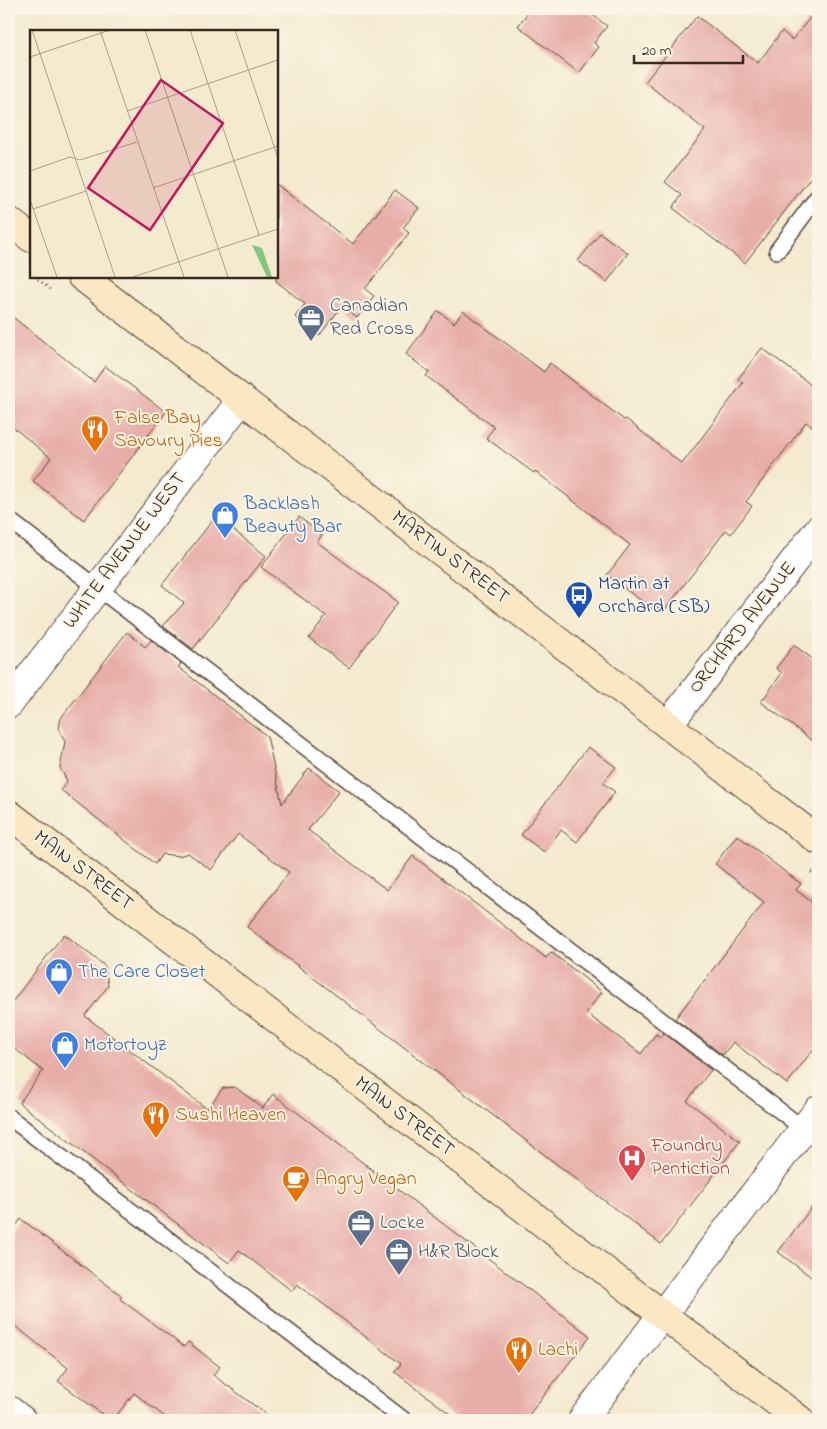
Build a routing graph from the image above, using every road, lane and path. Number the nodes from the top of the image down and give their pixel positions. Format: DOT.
graph roads {
  1 [pos="818,196"];
  2 [pos="9,221"];
  3 [pos="30,237"];
  4 [pos="777,251"];
  5 [pos="84,278"];
  6 [pos="242,399"];
  7 [pos="9,520"];
  8 [pos="818,530"];
  9 [pos="97,588"];
  10 [pos="9,704"];
  11 [pos="668,725"];
  12 [pos="9,814"];
  13 [pos="818,840"];
  14 [pos="9,1117"];
  15 [pos="813,1126"];
  16 [pos="662,1315"];
  17 [pos="9,1410"];
  18 [pos="22,1420"];
  19 [pos="404,1420"];
  20 [pos="582,1420"];
  21 [pos="800,1420"];
  1 -- 4 [label="lane"];
  2 -- 3 [label="main road"];
  5 -- 6 [label="main road, MARTIN STREET"];
  6 -- 9 [label="street, WHITE AVENUE WEST"];
  6 -- 11 [label="main road, MARTIN STREET"];
  7 -- 9 [label="lane"];
  8 -- 11 [label="street, ORCHARD AVENUE"];
  9 -- 10 [label="street, WHITE AVENUE WEST"];
  9 -- 15 [label="lane"];
  11 -- 13 [label="main road, MARTIN STREET"];
  12 -- 16 [label="main road, MAIN STREET"];
  14 -- 19 [label="lane"];
  15 -- 16 [label="street"];
  16 -- 20 [label="street"];
  16 -- 21 [label="main road, MAIN STREET"];
  17 -- 18 [label="street"];
}
